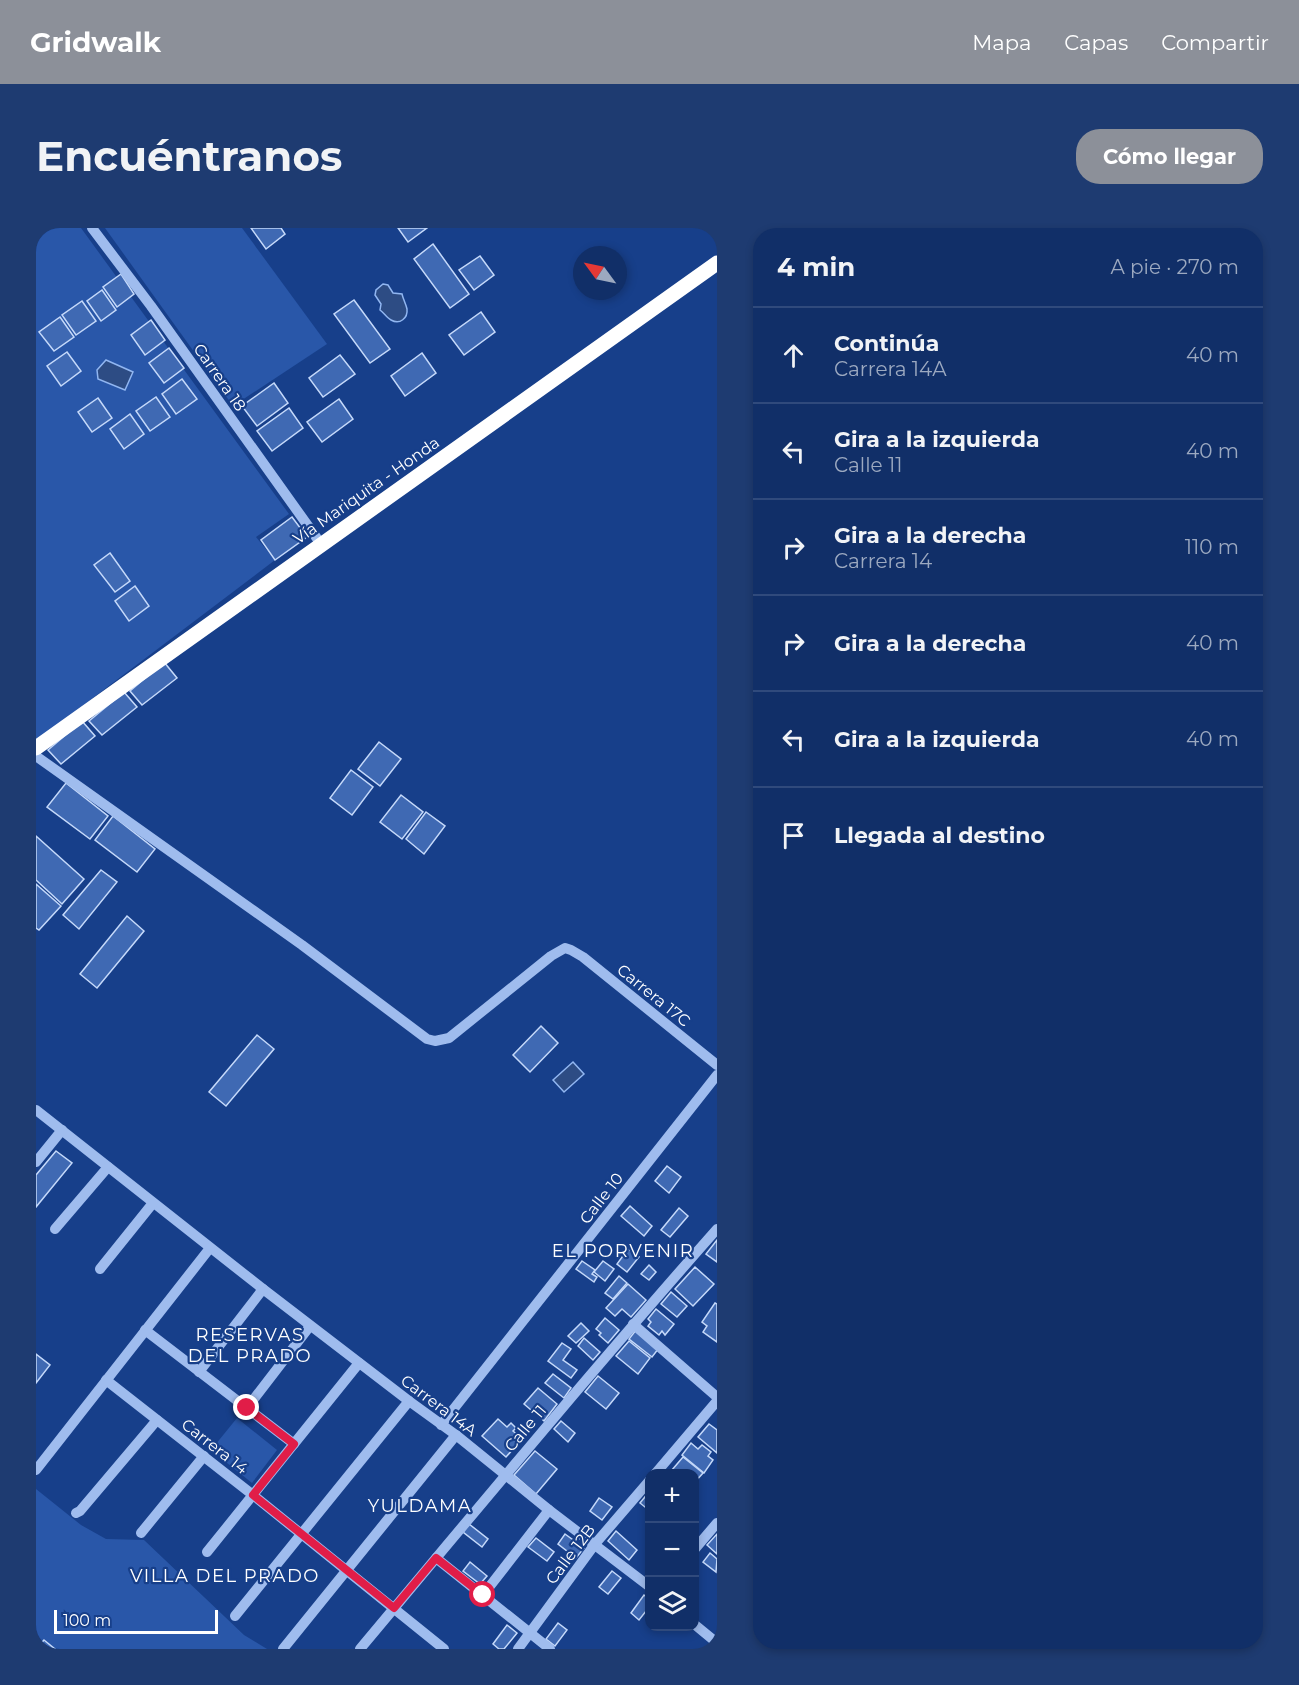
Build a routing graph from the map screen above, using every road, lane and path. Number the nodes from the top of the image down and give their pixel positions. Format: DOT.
graph roads {
  1 [pos="92,228"];
  2 [pos="717,263"];
  3 [pos="321,544"];
  4 [pos="36,748"];
  5 [pos="36,756"];
  6 [pos="717,1065"];
  7 [pos="717,1075"];
  8 [pos="36,1110"];
  9 [pos="62,1130"];
  10 [pos="36,1161"];
  11 [pos="108,1167"];
  12 [pos="153,1203"];
  13 [pos="55,1229"];
  14 [pos="717,1229"];
  15 [pos="210,1248"];
  16 [pos="100,1269"];
  17 [pos="263,1289"];
  18 [pos="633,1324"];
  19 [pos="310,1326"];
  20 [pos="145,1330"];
  21 [pos="359,1363"];
  22 [pos="199,1372"];
  23 [pos="106,1380"];
  24 [pos="717,1399"];
  25 [pos="409,1401"];
  26 [pos="247,1408"];
  27 [pos="157,1420"];
  28 [pos="441,1425"];
  29 [pos="456,1435"];
  30 [pos="294,1444"];
  31 [pos="204,1456"];
  32 [pos="658,1469"];
  33 [pos="36,1470"];
  34 [pos="506,1474"];
  35 [pos="645,1486"];
  36 [pos="253,1495"];
  37 [pos="549,1510"];
  38 [pos="76,1513"];
  39 [pos="717,1523"];
  40 [pos="141,1533"];
  41 [pos="301,1533"];
  42 [pos="595,1544"];
  43 [pos="699,1544"];
  44 [pos="207,1552"];
  45 [pos="436,1558"];
  46 [pos="347,1570"];
  47 [pos="645,1583"];
  48 [pos="483,1595"];
  49 [pos="394,1608"];
  50 [pos="235,1616"];
  51 [pos="699,1628"];
  52 [pos="531,1633"];
  53 [pos="717,1644"];
  54 [pos="442,1648"];
  55 [pos="283,1649"];
  56 [pos="360,1649"];
  57 [pos="518,1649"];
  58 [pos="550,1649"];
  59 [pos="714,1649"];
  1 -- 3 [label="street, Carrera 18"];
  2 -- 3 [label="highway, Vía Mariquita - Honda"];
  3 -- 4 [label="highway, Vía Mariquita - Honda"];
  5 -- 6 [label="street, Carrera 17C"];
  7 -- 28 [label="street, Calle 10"];
  8 -- 9 [label="street, Carrera 14A"];
  9 -- 10 [label="street"];
  9 -- 11 [label="street, Carrera 14A"];
  11 -- 12 [label="street, Carrera 14A"];
  11 -- 13 [label="street"];
  12 -- 15 [label="street, Carrera 14A"];
  12 -- 16 [label="street"];
  14 -- 18 [label="street, Calle 11"];
  15 -- 17 [label="street, Carrera 14A"];
  15 -- 20 [label="street"];
  17 -- 19 [label="street, Carrera 14A"];
  17 -- 22 [label="street"];
  18 -- 24 [label="street"];
  18 -- 34 [label="street, Calle 11"];
  19 -- 21 [label="street, Carrera 14A"];
  19 -- 26 [label="street"];
  20 -- 22 [label="street"];
  20 -- 23 [label="street"];
  21 -- 25 [label="street, Carrera 14A"];
  21 -- 30 [label="street"];
  22 -- 26 [label="street"];
  23 -- 27 [label="street, Carrera 14"];
  23 -- 33 [label="street"];
  24 -- 32 [label="street"];
  25 -- 28 [label="street, Carrera 14A"];
  25 -- 41 [label="street"];
  26 -- 30 [label="street"];
  27 -- 31 [label="street, Carrera 14"];
  27 -- 38 [label="street"];
  28 -- 29 [label="street, Carrera 14A"];
  29 -- 34 [label="street, Carrera 14A"];
  29 -- 46 [label="street"];
  30 -- 36 [label="street"];
  31 -- 36 [label="street, Carrera 14"];
  31 -- 40 [label="street"];
  34 -- 37 [label="street, Carrera 14A"];
  34 -- 45 [label="street, Calle 11"];
  35 -- 42 [label="street, Calle 12B"];
  36 -- 41 [label="street, Carrera 14"];
  36 -- 44 [label="street"];
  37 -- 42 [label="street, Carrera 14A"];
  37 -- 48 [label="street"];
  39 -- 43 [label="street"];
  41 -- 46 [label="street, Carrera 14"];
  41 -- 50 [label="street"];
  42 -- 47 [label="street, Carrera 14A"];
  42 -- 52 [label="street, Calle 12B"];
  45 -- 48 [label="street"];
  45 -- 49 [label="street, Calle 11"];
  46 -- 49 [label="street, Carrera 14"];
  46 -- 55 [label="street"];
  48 -- 52 [label="street"];
  49 -- 54 [label="street, Carrera 14"];
  49 -- 56 [label="street, Calle 11"];
  51 -- 53 [label="street"];
  52 -- 57 [label="street, Calle 12B"];
  52 -- 58 [label="street"];
  53 -- 59 [label="street"];
}
